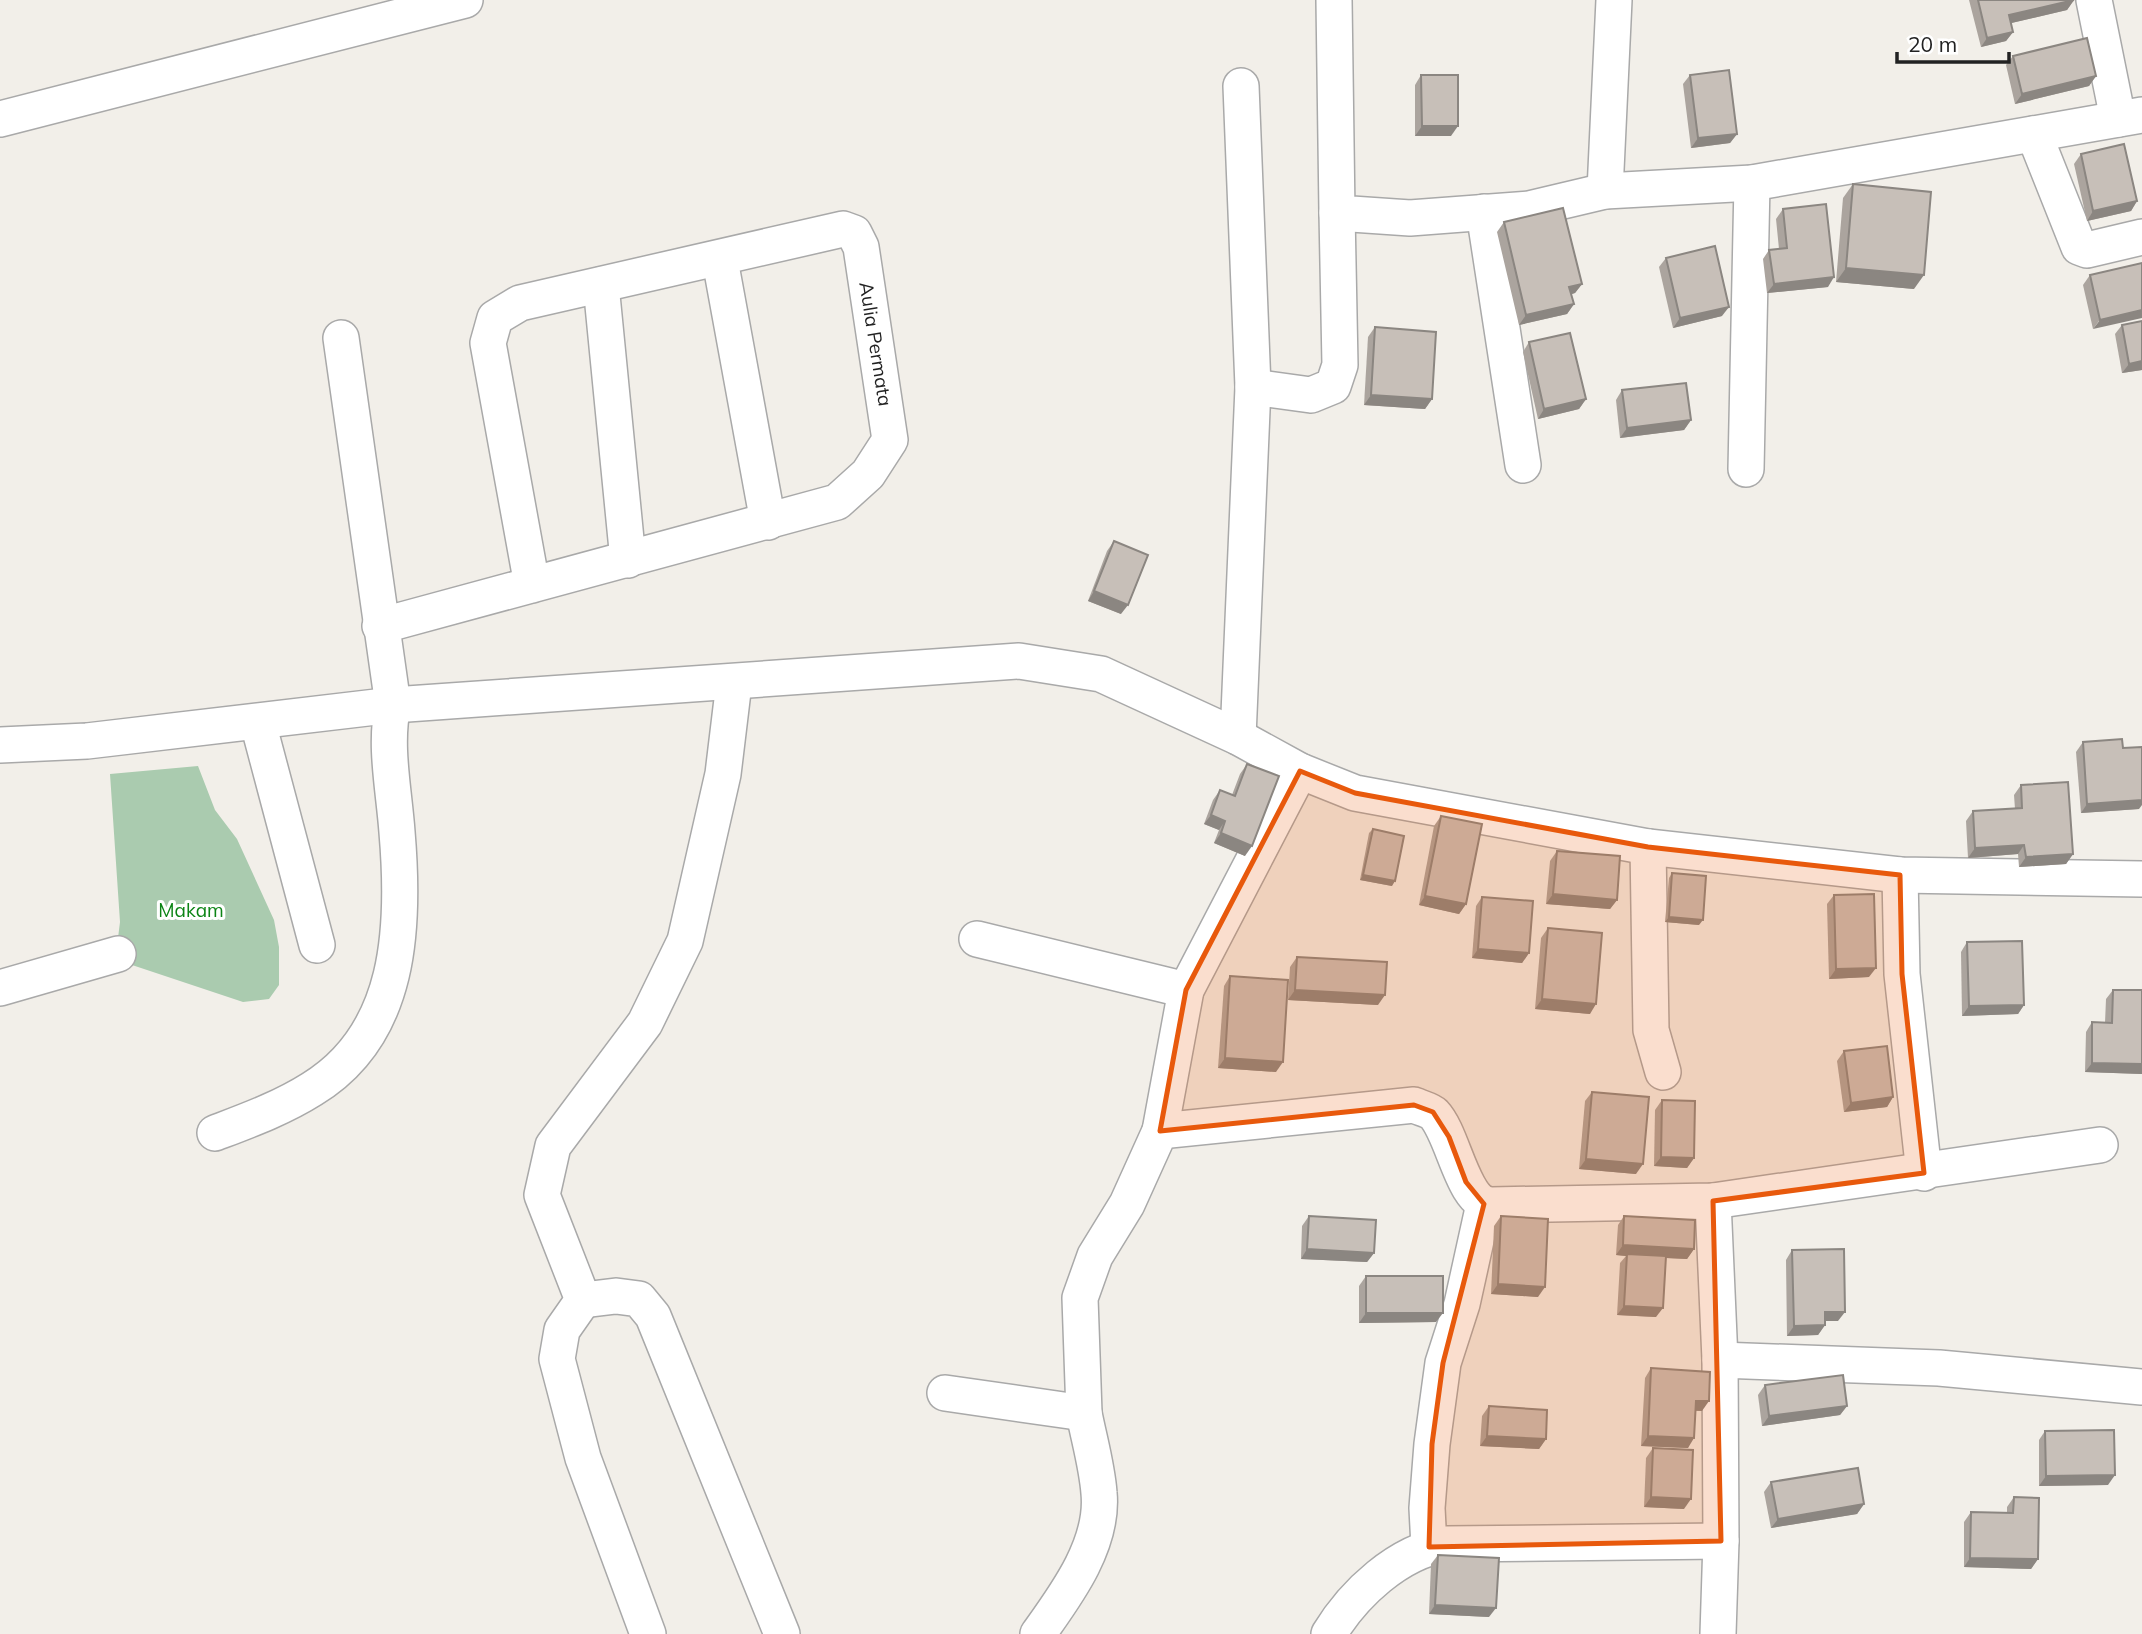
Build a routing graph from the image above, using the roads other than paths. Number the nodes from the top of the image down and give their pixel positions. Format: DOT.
graph roads {
  1 [pos="465,0"];
  2 [pos="1334,0"];
  3 [pos="1614,0"];
  4 [pos="2094,0"];
  5 [pos="1241,86"];
  6 [pos="2130,117"];
  7 [pos="0,120"];
  8 [pos="2034,134"];
  9 [pos="1752,183"];
  10 [pos="1605,191"];
  11 [pos="1484,212"];
  12 [pos="1337,213"];
  13 [pos="2142,237"];
  14 [pos="720,260"];
  15 [pos="601,285"];
  16 [pos="341,338"];
  17 [pos="1253,387"];
  18 [pos="1523,466"];
  19 [pos="1746,469"];
  20 [pos="768,522"];
  21 [pos="628,560"];
  22 [pos="532,585"];
  23 [pos="380,626"];
  24 [pos="734,683"];
  25 [pos="393,705"];
  26 [pos="258,723"];
  27 [pos="1238,737"];
  28 [pos="0,745"];
  29 [pos="1300,771"];
  30 [pos="1648,847"];
  31 [pos="1900,875"];
  32 [pos="2142,879"];
  33 [pos="977,939"];
  34 [pos="317,944"];
  35 [pos="118,954"];
  36 [pos="0,988"];
  37 [pos="1185,990"];
  38 [pos="1663,1072"];
  39 [pos="1160,1131"];
  40 [pos="215,1133"];
  41 [pos="2100,1145"];
  42 [pos="1924,1173"];
  43 [pos="1713,1201"];
  44 [pos="1484,1204"];
  45 [pos="583,1300"];
  46 [pos="1720,1360"];
  47 [pos="2142,1387"];
  48 [pos="945,1393"];
  49 [pos="1084,1413"];
  50 [pos="1721,1541"];
  51 [pos="1429,1547"];
  52 [pos="648,1634"];
  53 [pos="782,1634"];
  54 [pos="1038,1634"];
  55 [pos="1329,1634"];
  56 [pos="1718,1634"];
  1 -- 7 [label="street"];
  2 -- 12 [label="street"];
  3 -- 10 [label="street"];
  4 -- 6 [label="street"];
  5 -- 17 [label="street"];
  6 -- 8 [label="street"];
  8 -- 9 [label="street"];
  8 -- 13 [label="street"];
  9 -- 10 [label="street"];
  9 -- 19 [label="street"];
  10 -- 11 [label="street"];
  11 -- 12 [label="street"];
  11 -- 18 [label="street"];
  12 -- 17 [label="street"];
  14 -- 15 [label="street, Aulia Permata"];
  14 -- 20 [label="street"];
  14 -- 20 [label="street, Aulia Permata"];
  15 -- 21 [label="street"];
  15 -- 22 [label="street, Aulia Permata"];
  16 -- 23 [label="street"];
  17 -- 27 [label="street"];
  20 -- 21 [label="street, Aulia Permata"];
  21 -- 22 [label="street, Aulia Permata"];
  22 -- 23 [label="street, Aulia Permata"];
  23 -- 25 [label="street"];
  24 -- 25 [label="street"];
  24 -- 27 [label="street"];
  24 -- 45 [label="street"];
  25 -- 26 [label="street"];
  25 -- 40 [label="street"];
  26 -- 28 [label="street"];
  26 -- 34 [label="street"];
  27 -- 29 [label="street"];
  29 -- 30 [label="street"];
  29 -- 37 [label="street"];
  30 -- 31 [label="street"];
  30 -- 38 [label="street"];
  31 -- 32 [label="street"];
  31 -- 42 [label="street"];
  33 -- 37 [label="street"];
  35 -- 36 [label="street"];
  37 -- 39 [label="street"];
  39 -- 44 [label="street"];
  39 -- 49 [label="street"];
  41 -- 42 [label="street"];
  42 -- 43 [label="street"];
  43 -- 44 [label="street"];
  43 -- 46 [label="street"];
  44 -- 51 [label="street"];
  45 -- 52 [label="street"];
  45 -- 53 [label="street"];
  46 -- 47 [label="street"];
  46 -- 50 [label="street"];
  48 -- 49 [label="street"];
  49 -- 54 [label="street"];
  50 -- 51 [label="street"];
  50 -- 56 [label="street"];
  51 -- 55 [label="street"];
}
